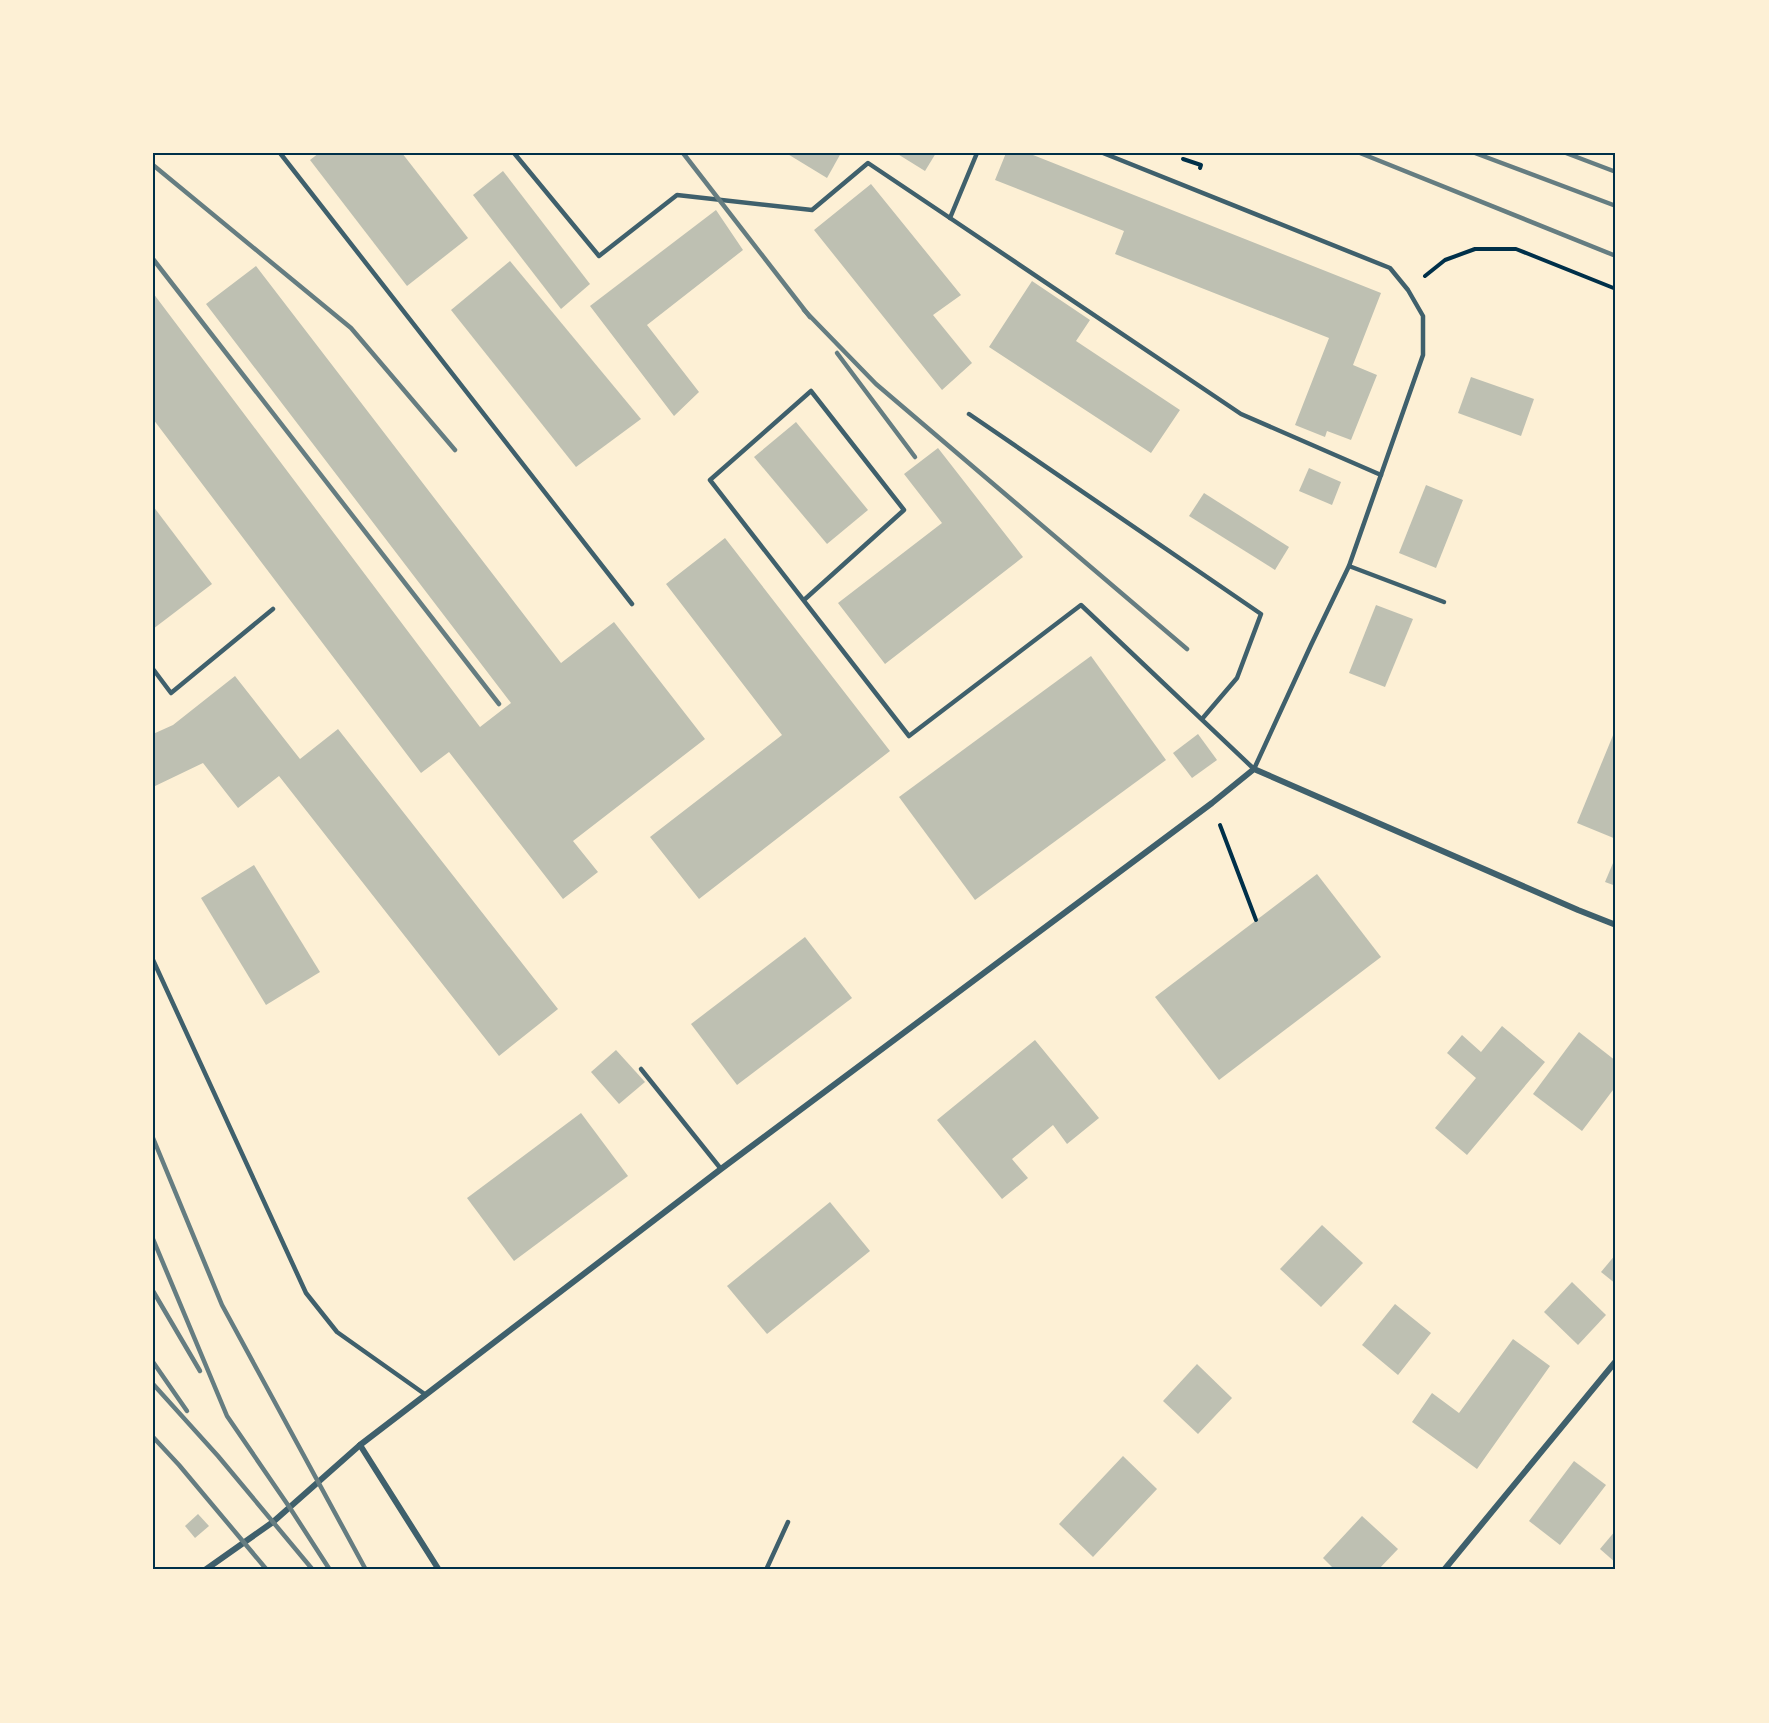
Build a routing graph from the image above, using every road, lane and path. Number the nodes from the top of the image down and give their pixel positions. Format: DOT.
graph roads {
  1 [pos="280,153"];
  2 [pos="514,153"];
  3 [pos="977,153"];
  4 [pos="1103,153"];
  5 [pos="950,218"];
  6 [pos="1616,289"];
  7 [pos="1408,290"];
  8 [pos="969,414"];
  9 [pos="1381,475"];
  10 [pos="1350,566"];
  11 [pos="804,600"];
  12 [pos="1444,602"];
  13 [pos="632,604"];
  14 [pos="273,609"];
  15 [pos="153,669"];
  16 [pos="1202,719"];
  17 [pos="1254,769"];
  18 [pos="1212,803"];
  19 [pos="1256,920"];
  20 [pos="1616,925"];
  21 [pos="153,960"];
  22 [pos="641,1069"];
  23 [pos="721,1169"];
  24 [pos="1616,1361"];
  25 [pos="426,1395"];
  26 [pos="360,1445"];
  27 [pos="788,1522"];
  28 [pos="205,1570"];
  29 [pos="439,1570"];
  30 [pos="766,1570"];
  31 [pos="1444,1570"];
  1 -- 13 [label="lane"];
  2 -- 5 [label="lane"];
  3 -- 5 [label="lane"];
  4 -- 7 [label="lane"];
  5 -- 9 [label="lane"];
  6 -- 7 [label="path"];
  7 -- 9 [label="lane"];
  8 -- 16 [label="lane"];
  9 -- 10 [label="lane"];
  10 -- 12 [label="lane"];
  10 -- 17 [label="lane"];
  11 -- 11 [label="lane"];
  11 -- 16 [label="lane"];
  14 -- 15 [label="lane"];
  16 -- 17 [label="lane"];
  17 -- 18 [label="street"];
  17 -- 20 [label="street"];
  18 -- 19 [label="path"];
  18 -- 23 [label="street"];
  21 -- 25 [label="lane"];
  22 -- 23 [label="lane"];
  23 -- 25 [label="street"];
  24 -- 31 [label="street"];
  25 -- 26 [label="street"];
  26 -- 28 [label="street"];
  26 -- 29 [label="street"];
  27 -- 30 [label="lane"];
}
